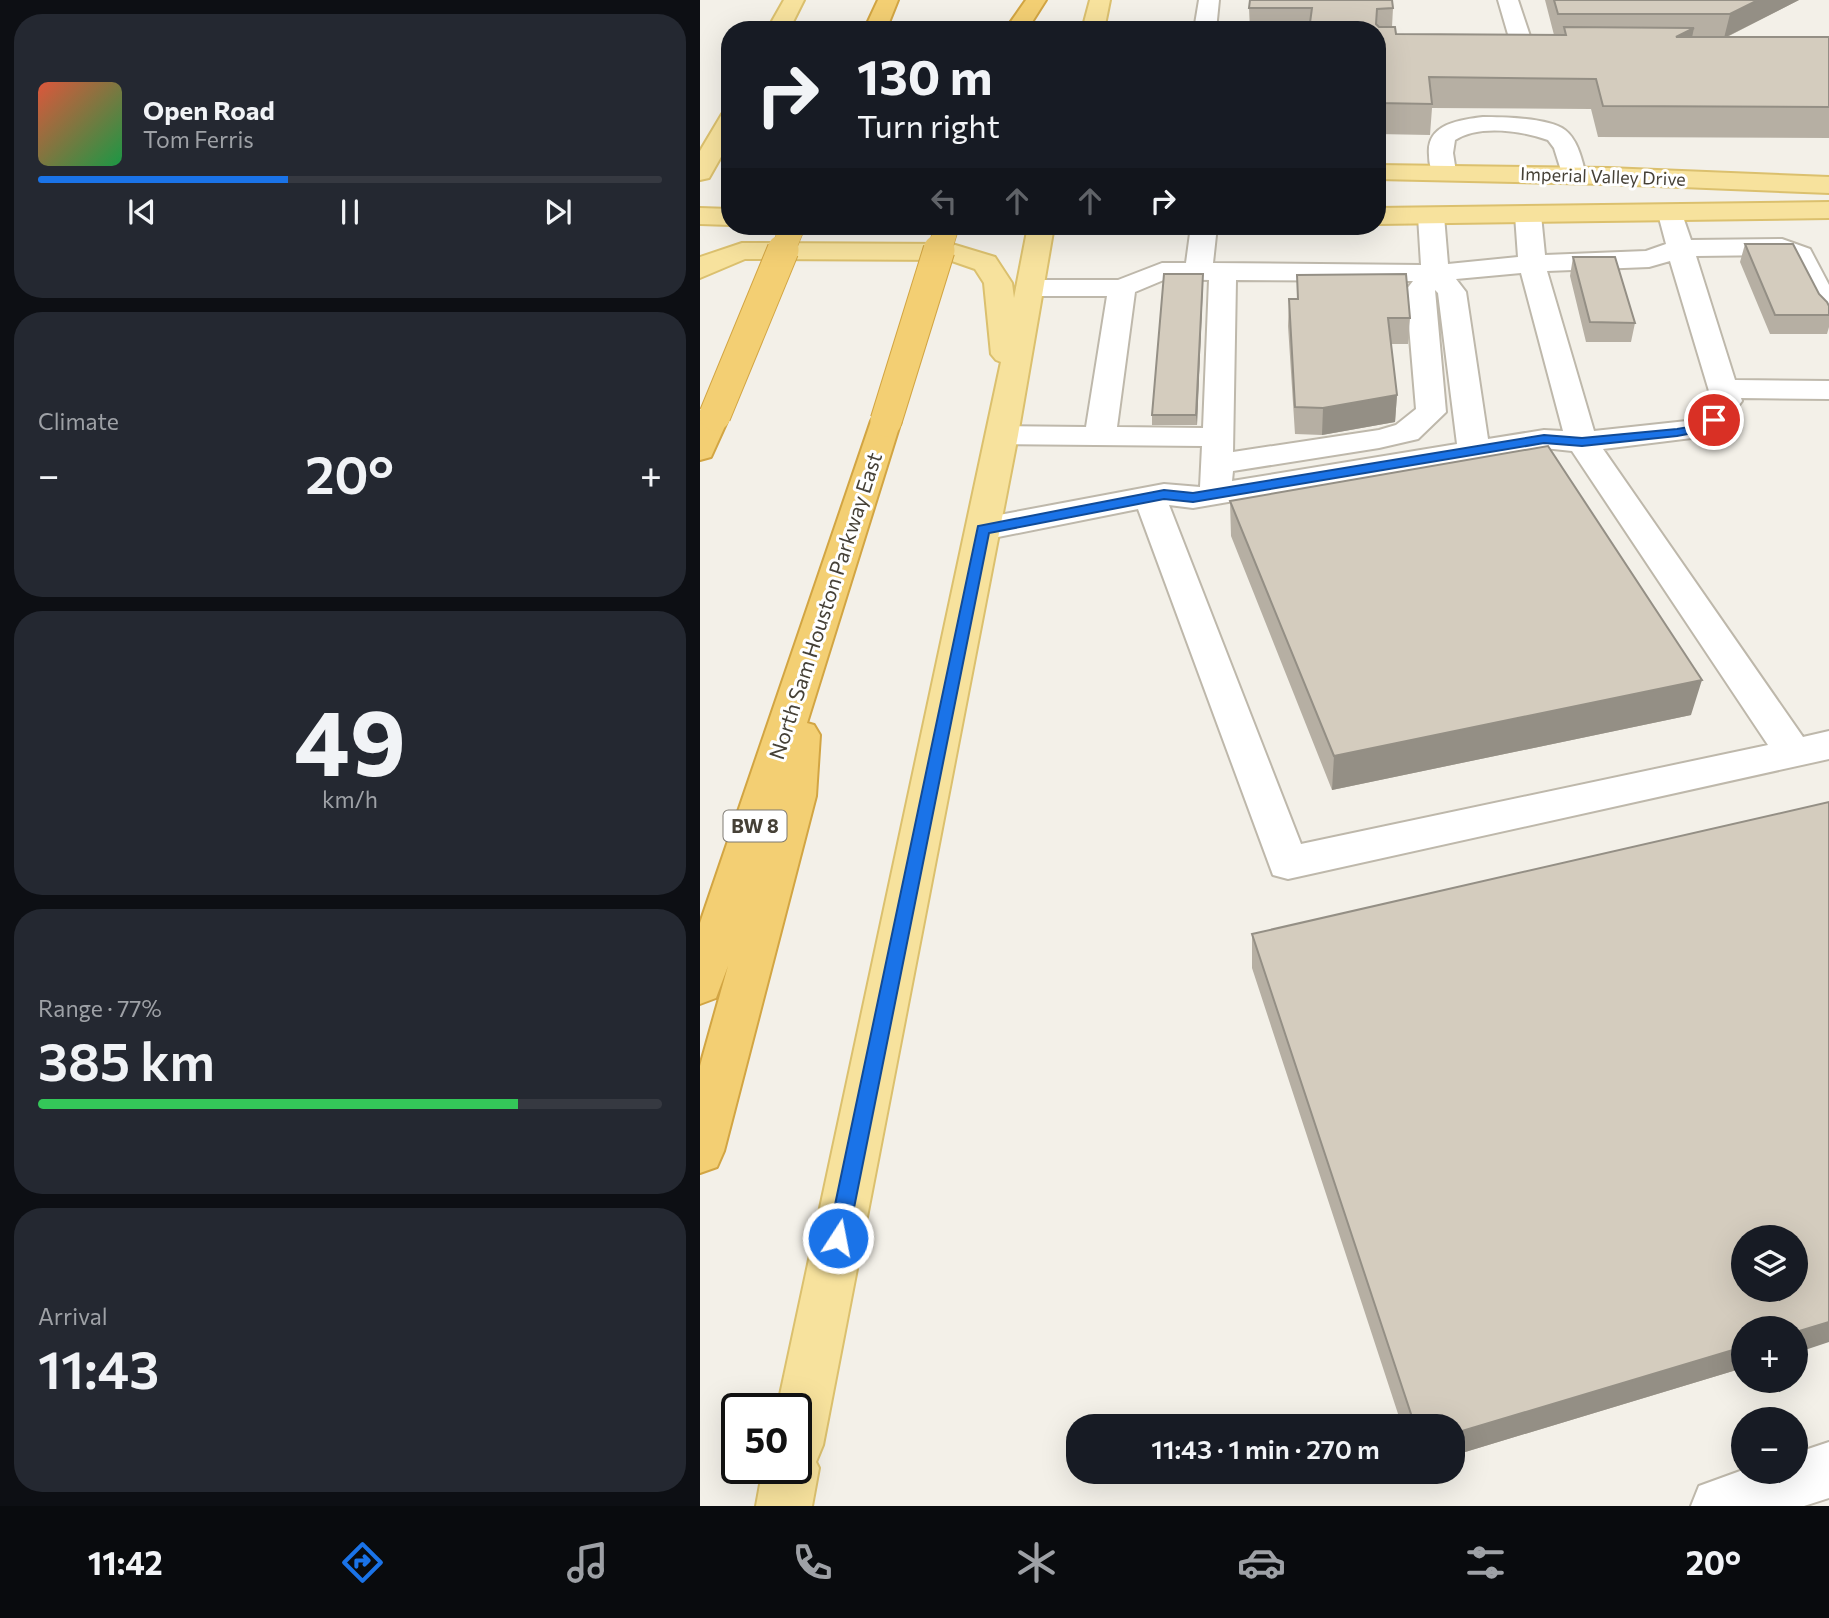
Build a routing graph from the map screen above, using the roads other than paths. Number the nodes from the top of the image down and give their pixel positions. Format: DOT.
graph roads {
  1 [pos="794,0"];
  2 [pos="888,0"];
  3 [pos="1014,0"];
  4 [pos="1036,0"];
  5 [pos="1100,0"];
  6 [pos="1209,0"];
  7 [pos="1508,0"];
  8 [pos="783,21"];
  9 [pos="879,21"];
  10 [pos="1009,21"];
  11 [pos="1022,21"];
  12 [pos="1095,21"];
  13 [pos="1206,21"];
  14 [pos="1497,48"];
  15 [pos="1524,48"];
  16 [pos="1551,48"];
  17 [pos="721,135"];
  18 [pos="700,172"];
  19 [pos="721,172"];
  20 [pos="1386,172"];
  21 [pos="1444,172"];
  22 [pos="1573,175"];
  23 [pos="1664,178"];
  24 [pos="1829,185"];
  25 [pos="1829,210"];
  26 [pos="1671,214"];
  27 [pos="1528,215"];
  28 [pos="700,216"];
  29 [pos="1386,216"];
  30 [pos="1431,216"];
  31 [pos="721,217"];
  32 [pos="789,235"];
  33 [pos="944,235"];
  34 [pos="1039,235"];
  35 [pos="1205,235"];
  36 [pos="1680,248"];
  37 [pos="1532,264"];
  38 [pos="700,270"];
  39 [pos="1211,271"];
  40 [pos="1435,273"];
  41 [pos="1030,288"];
  42 [pos="1122,288"];
  43 [pos="1829,312"];
  44 [pos="1724,389"];
  45 [pos="1829,390"];
  46 [pos="1010,394"];
  47 [pos="1002,435"];
  48 [pos="1100,436"];
  49 [pos="1582,442"];
  50 [pos="700,450"];
  51 [pos="1474,451"];
  52 [pos="1217,465"];
  53 [pos="1150,497"];
  54 [pos="983,529"];
  55 [pos="807,666"];
  56 [pos="1811,750"];
  57 [pos="700,985"];
  58 [pos="700,1151"];
  59 [pos="806,1393"];
  60 [pos="1829,1470"];
  61 [pos="789,1484"];
  62 [pos="784,1506"];
  63 [pos="1719,1506"];
  1 -- 8 [label="main road"];
  2 -- 9 [label="highway"];
  3 -- 10 [label="highway"];
  4 -- 11 [label="highway"];
  5 -- 12 [label="main road"];
  6 -- 13 [label="lane"];
  7 -- 15 [label="lane"];
  14 -- 15 [label="lane"];
  15 -- 16 [label="lane"];
  17 -- 18 [label="main road"];
  18 -- 19 [label="main road"];
  20 -- 21 [label="main road, Imperial Valley Drive"];
  21 -- 22 [label="main road, Imperial Valley Drive"];
  21 -- 22 [label="lane"];
  22 -- 23 [label="main road, Imperial Valley Drive"];
  23 -- 24 [label="main road, Imperial Valley Drive"];
  23 -- 26 [label="main road"];
  25 -- 26 [label="main road, Imperial Valley Drive"];
  26 -- 27 [label="main road, Imperial Valley Drive"];
  26 -- 36 [label="lane"];
  27 -- 30 [label="main road, Imperial Valley Drive"];
  27 -- 37 [label="lane"];
  28 -- 31 [label="main road"];
  29 -- 30 [label="main road, Imperial Valley Drive"];
  30 -- 40 [label="lane"];
  32 -- 50 [label="highway, bridge"];
  33 -- 55 [label="highway, North Sam Houston Parkway East / BW 8, bridge"];
  34 -- 41 [label="main road"];
  35 -- 39 [label="lane"];
  36 -- 37 [label="lane"];
  36 -- 43 [label="lane"];
  36 -- 44 [label="lane"];
  37 -- 40 [label="lane"];
  37 -- 49 [label="lane"];
  38 -- 46 [label="main road"];
  39 -- 40 [label="lane"];
  39 -- 42 [label="lane"];
  39 -- 52 [label="lane"];
  40 -- 51 [label="lane"];
  40 -- 52 [label="lane"];
  41 -- 42 [label="lane"];
  41 -- 46 [label="main road"];
  42 -- 48 [label="lane"];
  44 -- 45 [label="lane"];
  44 -- 49 [label="lane"];
  46 -- 47 [label="main road"];
  47 -- 48 [label="lane"];
  47 -- 54 [label="main road"];
  48 -- 52 [label="lane"];
  49 -- 51 [label="lane"];
  49 -- 56 [label="lane"];
  51 -- 52 [label="lane"];
  52 -- 53 [label="lane"];
  53 -- 54 [label="lane"];
  53 -- 56 [label="lane"];
  54 -- 59 [label="main road"];
  55 -- 57 [label="highway, North Sam Houston Parkway East / BW 8"];
  55 -- 58 [label="highway"];
  60 -- 63 [label="lane"];
  61 -- 62 [label="main road"];
}
